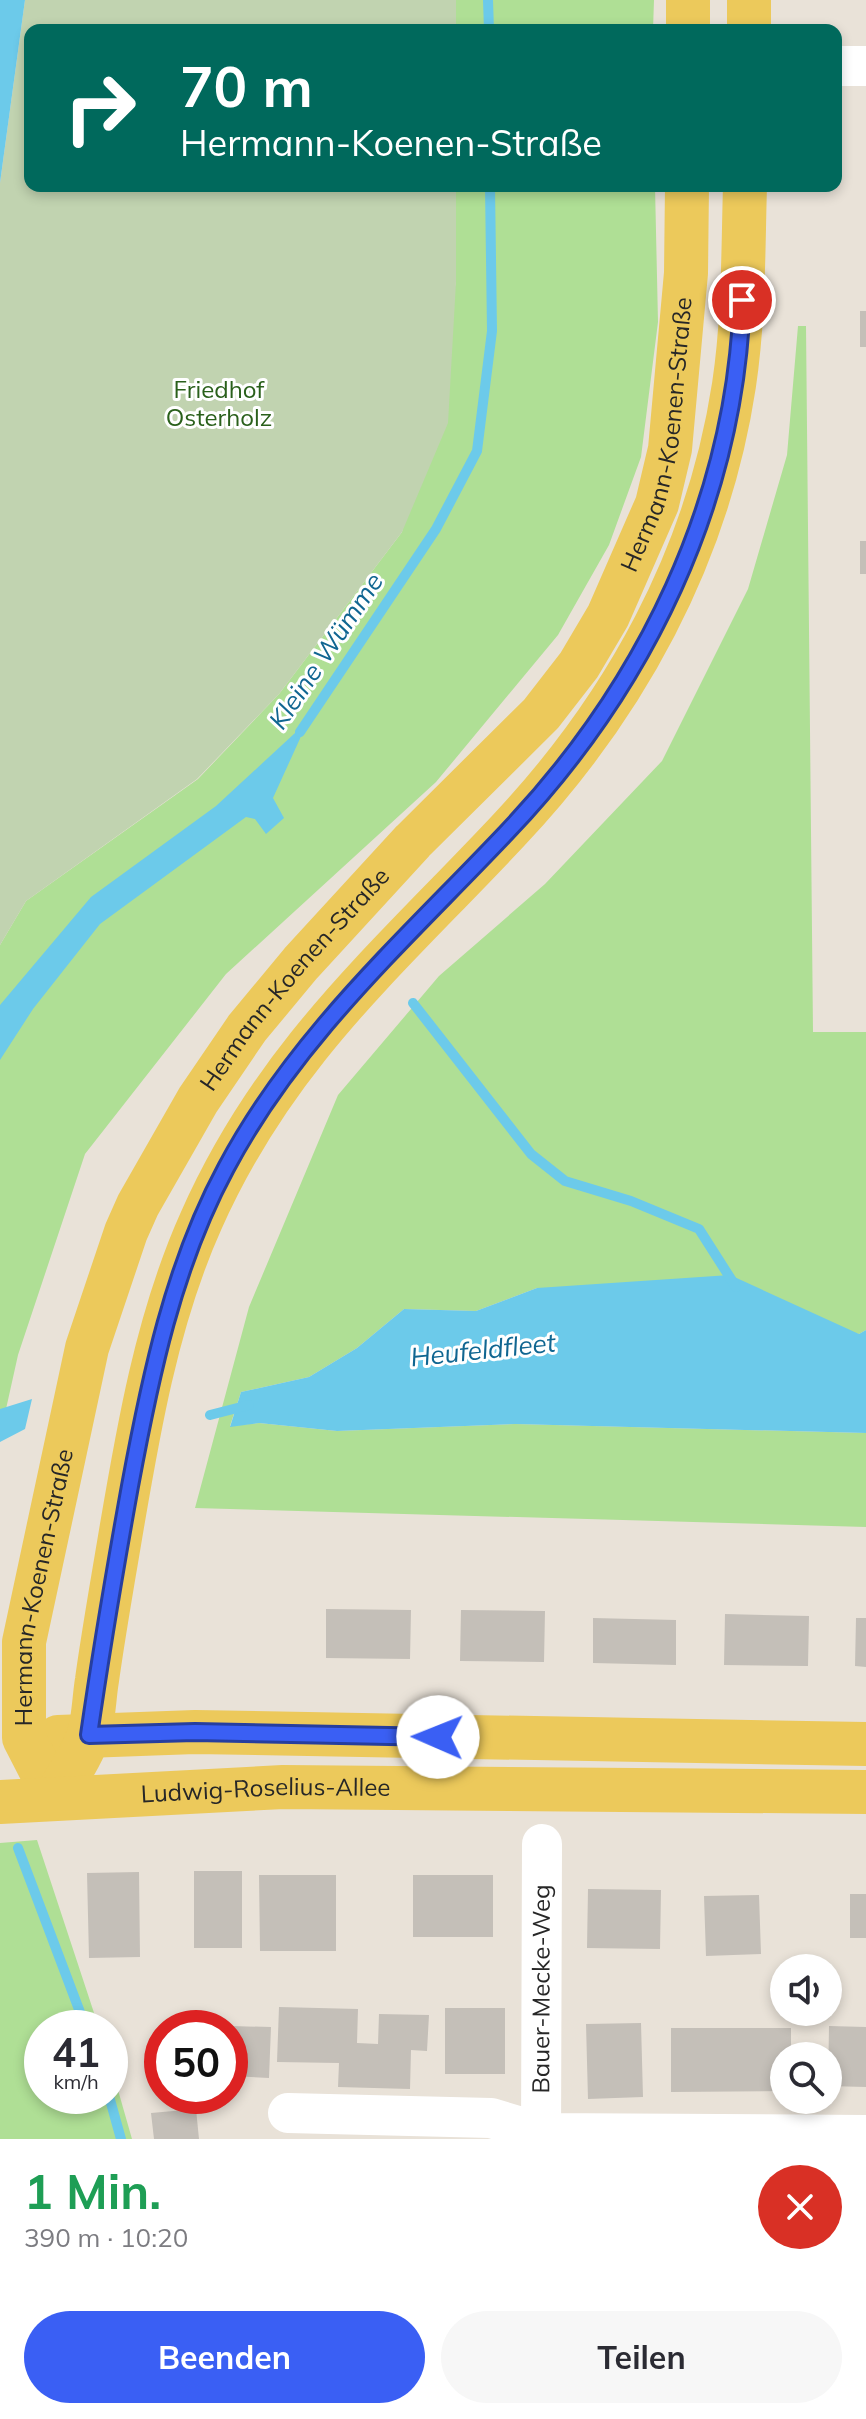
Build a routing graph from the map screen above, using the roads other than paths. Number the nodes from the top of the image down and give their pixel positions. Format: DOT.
graph roads {
  1 [pos="688,0"];
  2 [pos="749,0"];
  3 [pos="688,24"];
  4 [pos="749,24"];
  5 [pos="842,66"];
  6 [pos="866,66"];
  7 [pos="687,192"];
  8 [pos="745,192"];
  9 [pos="89,1735"];
  10 [pos="12,1739"];
  11 [pos="866,1744"];
  12 [pos="866,1792"];
  13 [pos="55,1798"];
  14 [pos="0,1802"];
  15 [pos="542,1844"];
  16 [pos="288,2113"];
  17 [pos="866,2135"];
  18 [pos="541,2136"];
  1 -- 3 [label="main road"];
  2 -- 4 [label="main road"];
  5 -- 6 [label="street"];
  7 -- 10 [label="main road, Hermann-Koenen-Straße"];
  8 -- 9 [label="main road, Hermann-Koenen-Straße"];
  9 -- 10 [label="main road"];
  9 -- 11 [label="main road"];
  9 -- 13 [label="main road, Hermann-Koenen-Straße"];
  10 -- 13 [label="main road, Hermann-Koenen-Straße"];
  12 -- 13 [label="main road, Ludwig-Roselius-Allee"];
  13 -- 14 [label="main road, Ludwig-Roselius-Allee"];
  15 -- 18 [label="street, Bauer-Mecke-Weg"];
  16 -- 18 [label="street, Bauer-Mecke-Weg"];
  17 -- 18 [label="street"];
}
